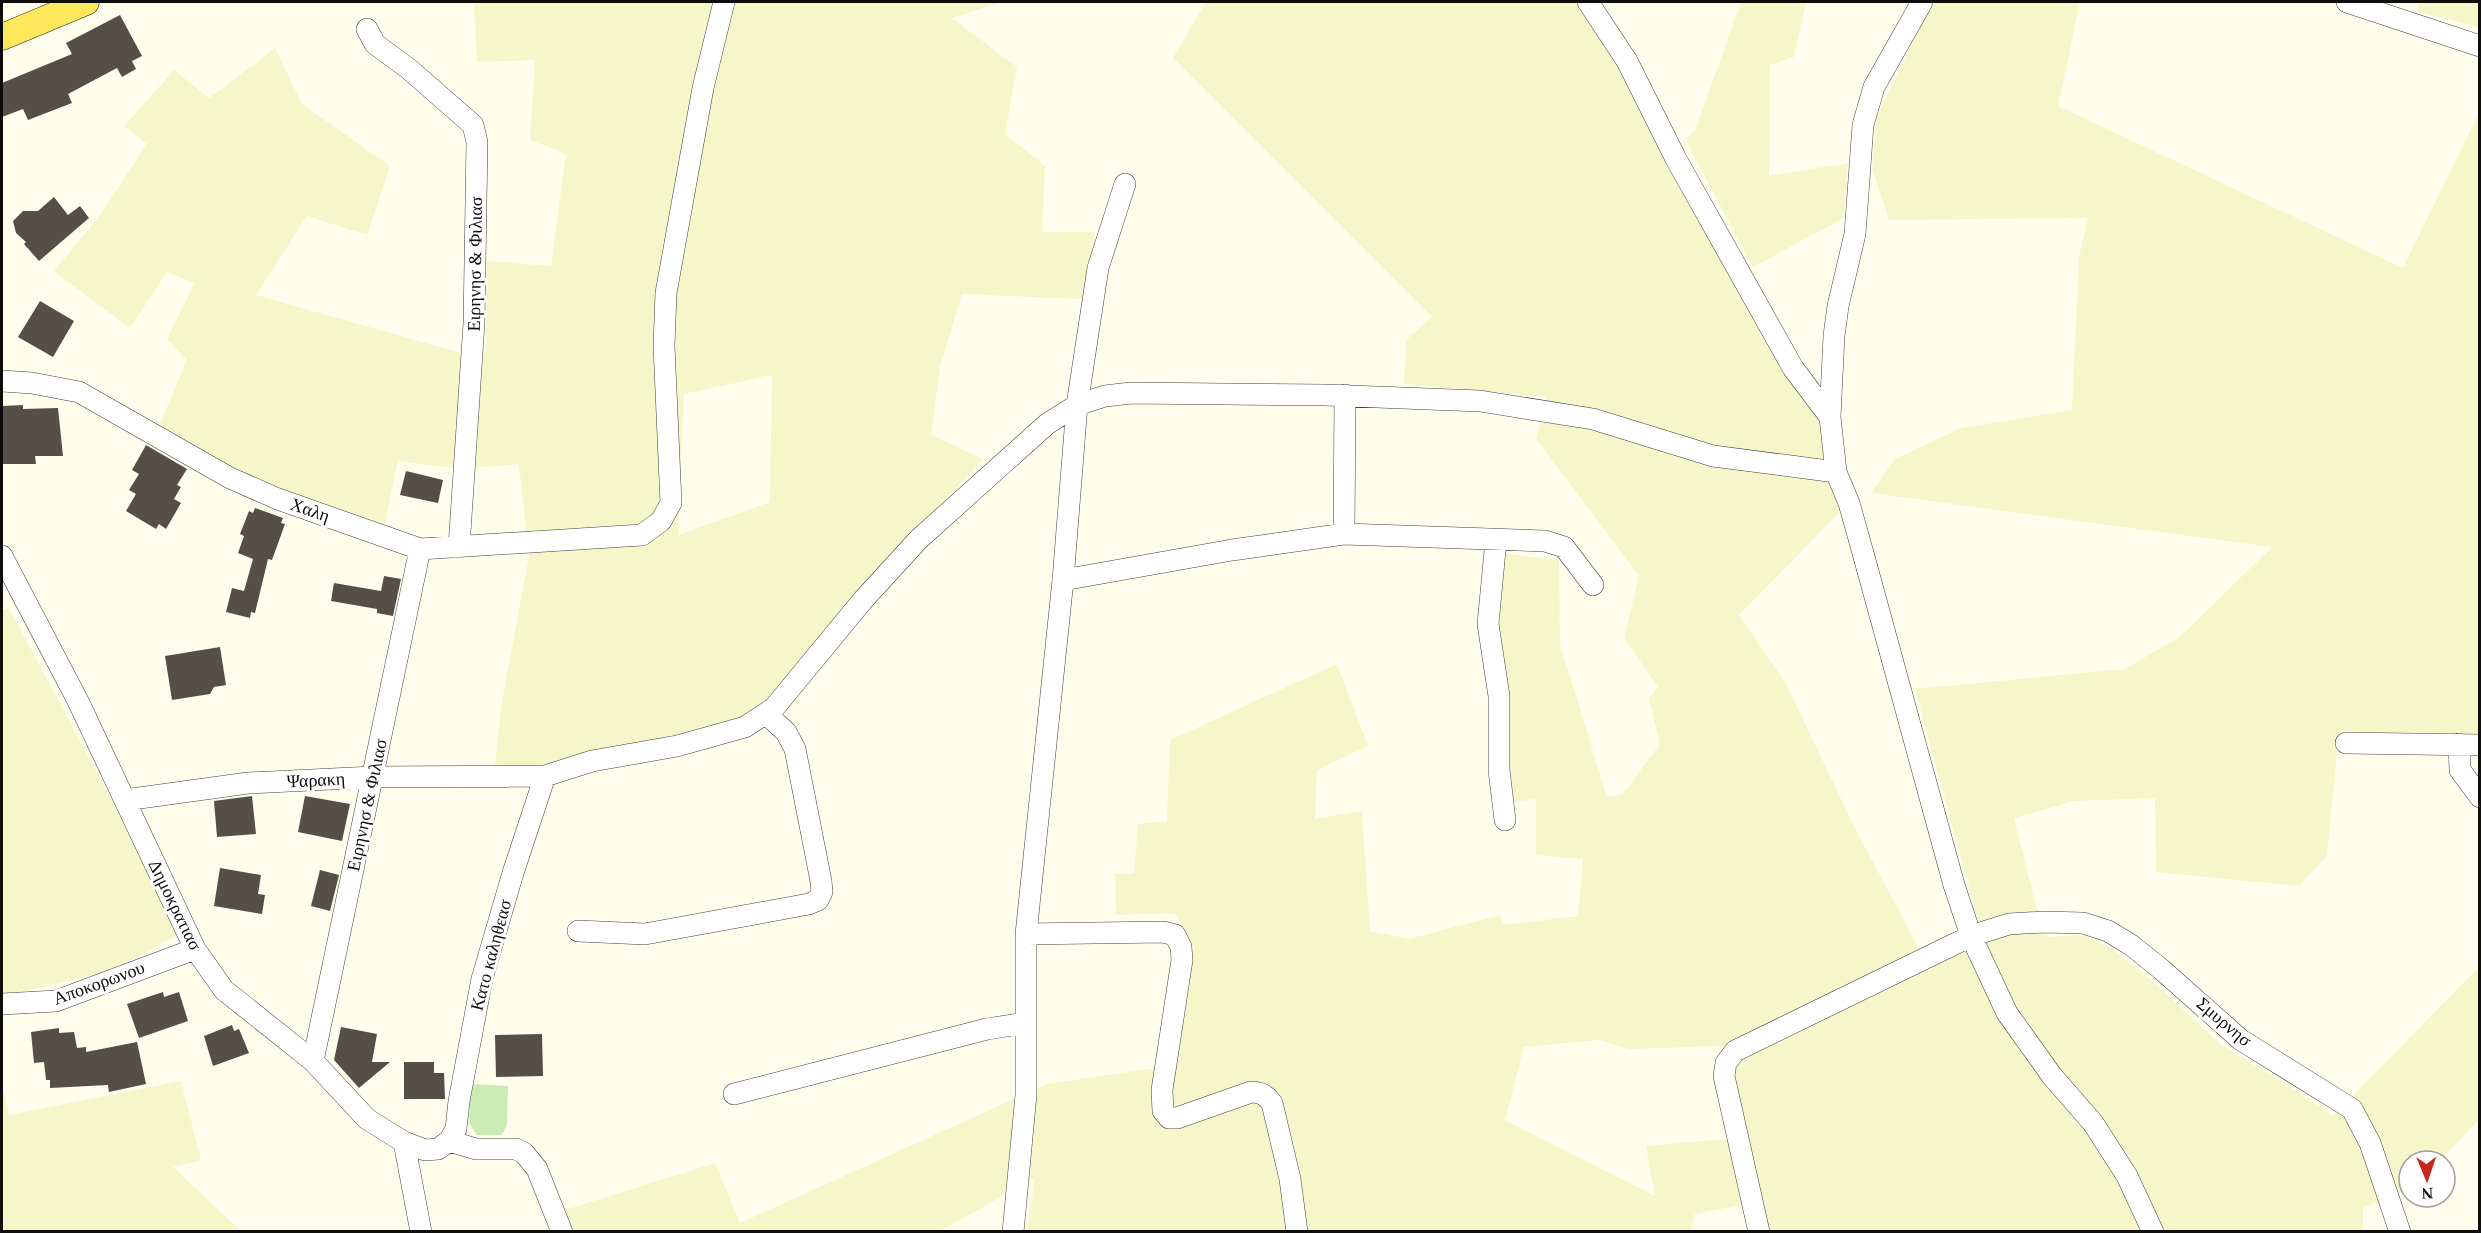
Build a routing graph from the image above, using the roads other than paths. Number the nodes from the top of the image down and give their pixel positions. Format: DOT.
graph roads {
  1 [pos="86,2"];
  2 [pos="724,2"];
  3 [pos="1588,2"];
  4 [pos="1922,2"];
  5 [pos="2347,2"];
  6 [pos="367,29"];
  7 [pos="2,37"];
  8 [pos="2480,46"];
  9 [pos="1125,184"];
  10 [pos="2,381"];
  11 [pos="1345,395"];
  12 [pos="1077,405"];
  13 [pos="1830,417"];
  14 [pos="1836,472"];
  15 [pos="1344,534"];
  16 [pos="1496,540"];
  17 [pos="459,547"];
  18 [pos="420,549"];
  19 [pos="2,556"];
  20 [pos="1063,580"];
  21 [pos="1593,585"];
  22 [pos="766,714"];
  23 [pos="2346,743"];
  24 [pos="2469,745"];
  25 [pos="545,776"];
  26 [pos="373,777"];
  27 [pos="2480,797"];
  28 [pos="125,800"];
  29 [pos="1505,820"];
  30 [pos="578,931"];
  31 [pos="1026,934"];
  32 [pos="1971,936"];
  33 [pos="195,949"];
  34 [pos="2,1004"];
  35 [pos="1026,1023"];
  36 [pos="313,1061"];
  37 [pos="734,1094"];
  38 [pos="451,1139"];
  39 [pos="404,1142"];
  40 [pos="422,1232"];
  41 [pos="562,1232"];
  42 [pos="1012,1232"];
  43 [pos="1297,1232"];
  44 [pos="1759,1232"];
  45 [pos="2153,1232"];
  46 [pos="2400,1232"];
  1 -- 7 [label="main road"];
  2 -- 17 [label="street, Χαλη"];
  3 -- 13 [label="street"];
  4 -- 13 [label="street"];
  5 -- 8 [label="street"];
  6 -- 17 [label="street, Ειρηνησ & Φιλιασ"];
  9 -- 12 [label="street"];
  10 -- 18 [label="street, Χαλη"];
  11 -- 12 [label="street, Ψαρακη"];
  11 -- 14 [label="street, Ψαρακη"];
  11 -- 15 [label="street"];
  12 -- 20 [label="street"];
  12 -- 22 [label="street, Ψαρακη"];
  13 -- 14 [label="street"];
  14 -- 32 [label="street"];
  15 -- 16 [label="street"];
  15 -- 20 [label="street"];
  16 -- 21 [label="street"];
  16 -- 29 [label="street"];
  17 -- 18 [label="street, Χαλη"];
  18 -- 26 [label="street, Ειρηνησ & Φιλιασ"];
  19 -- 28 [label="street, Δημοκρατιασ"];
  20 -- 31 [label="street"];
  22 -- 25 [label="street, Ψαρακη"];
  22 -- 30 [label="street"];
  23 -- 24 [label="street"];
  24 -- 27 [label="street"];
  25 -- 26 [label="street, Ψαρακη"];
  25 -- 38 [label="street, Κατο καληθεασ"];
  26 -- 28 [label="street, Ψαρακη"];
  26 -- 36 [label="street, Ειρηνησ & Φιλιασ"];
  28 -- 33 [label="street, Δημοκρατιασ"];
  31 -- 35 [label="street"];
  31 -- 43 [label="street"];
  32 -- 44 [label="street, Σμυρνησ"];
  32 -- 45 [label="street"];
  32 -- 46 [label="street, Σμυρνησ"];
  33 -- 34 [label="street, Αποκορωνου"];
  33 -- 36 [label="street, Δημοκρατιασ"];
  35 -- 37 [label="street"];
  35 -- 42 [label="street"];
  36 -- 39 [label="street, Δημοκρατιασ"];
  38 -- 39 [label="street, Δημοκρατιασ"];
  38 -- 41 [label="street"];
  39 -- 40 [label="street"];
}
